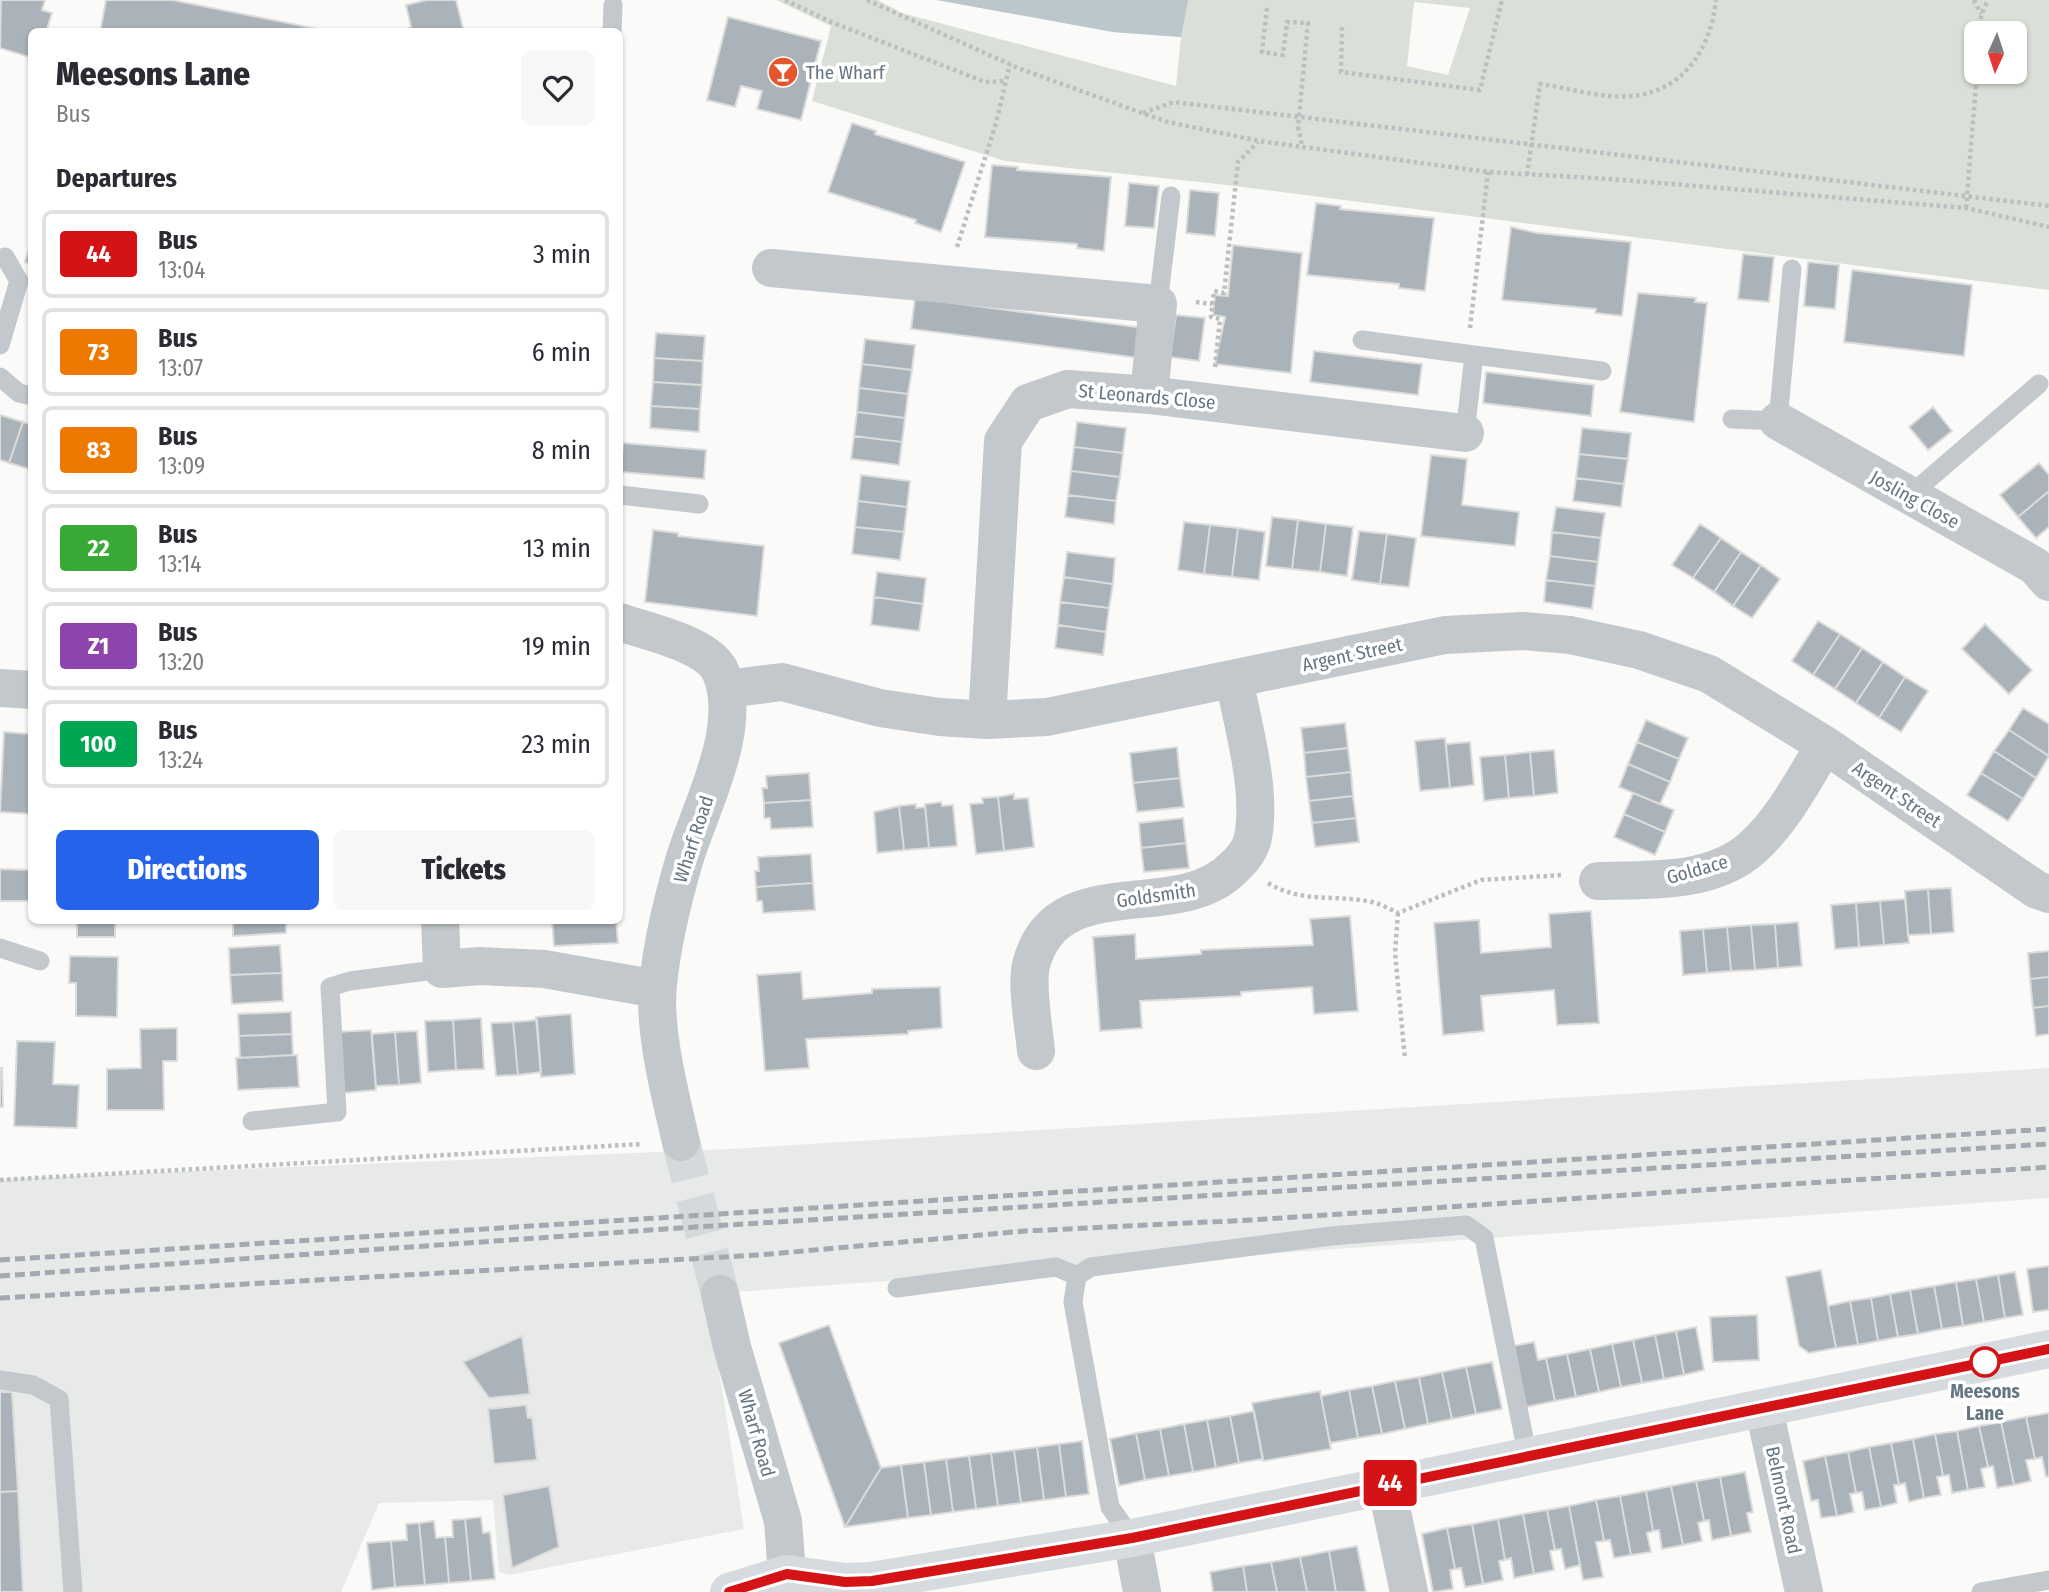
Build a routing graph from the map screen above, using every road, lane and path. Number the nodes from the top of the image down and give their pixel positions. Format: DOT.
graph roads {
  1 [pos="785,0"];
  2 [pos="867,0"];
  3 [pos="1502,0"];
  4 [pos="1716,0"];
  5 [pos="1974,0"];
  6 [pos="1988,0"];
  7 [pos="613,5"];
  8 [pos="1267,8"];
  9 [pos="1981,15"];
  10 [pos="1981,21"];
  11 [pos="1342,27"];
  12 [pos="612,28"];
  13 [pos="1010,64"];
  14 [pos="1006,81"];
  15 [pos="1976,84"];
  16 [pos="1143,113"];
  17 [pos="1298,117"];
  18 [pos="1259,141"];
  19 [pos="1303,145"];
  20 [pos="1531,146"];
  21 [pos="1488,172"];
  22 [pos="1527,175"];
  23 [pos="1968,195"];
  24 [pos="1171,196"];
  25 [pos="2049,206"];
  26 [pos="1966,208"];
  27 [pos="2049,227"];
  28 [pos="5,257"];
  29 [pos="771,268"];
  30 [pos="1792,269"];
  31 [pos="25,283"];
  32 [pos="945,285"];
  33 [pos="1158,304"];
  34 [pos="1362,340"];
  35 [pos="0,345"];
  36 [pos="1470,354"];
  37 [pos="1602,370"];
  38 [pos="0,377"];
  39 [pos="2039,384"];
  40 [pos="1149,394"];
  41 [pos="28,395"];
  42 [pos="1211,402"];
  43 [pos="1732,419"];
  44 [pos="1777,421"];
  45 [pos="1465,433"];
  46 [pos="623,495"];
  47 [pos="1909,496"];
  48 [pos="699,504"];
  49 [pos="2049,582"];
  50 [pos="623,623"];
  51 [pos="1234,679"];
  52 [pos="0,688"];
  53 [pos="726,689"];
  54 [pos="28,690"];
  55 [pos="987,720"];
  56 [pos="1825,745"];
  57 [pos="1242,860"];
  58 [pos="1598,881"];
  59 [pos="2045,883"];
  60 [pos="1398,913"];
  61 [pos="440,924"];
  62 [pos="0,948"];
  63 [pos="40,961"];
  64 [pos="442,969"];
  65 [pos="657,989"];
  66 [pos="1036,1051"];
  67 [pos="1405,1059"];
  68 [pos="252,1121"];
  69 [pos="681,1142"];
  70 [pos="0,1180"];
  71 [pos="1077,1276"];
  72 [pos="897,1288"];
  73 [pos="720,1294"];
  74 [pos="2049,1349"];
  75 [pos="0,1380"];
  76 [pos="1764,1409"];
  77 [pos="1528,1458"];
  78 [pos="1386,1484"];
  79 [pos="1132,1538"];
  80 [pos="787,1574"];
  81 [pos="2049,1580"];
  82 [pos="2010,1589"];
  83 [pos="74,1592"];
  84 [pos="729,1592"];
  85 [pos="1142,1592"];
  86 [pos="1409,1592"];
  87 [pos="1804,1592"];
  88 [pos="1981,1592"];
  1 -- 14 [label="path"];
  2 -- 13 [label="path"];
  3 -- 11 [label="path"];
  4 -- 20 [label="path"];
  5 -- 9 [label="path"];
  6 -- 9 [label="path"];
  7 -- 12 [label="lane"];
  8 -- 17 [label="path"];
  9 -- 10 [label="path"];
  13 -- 14 [label="path"];
  13 -- 16 [label="path"];
  14 -- 32 [label="path"];
  15 -- 23 [label="path"];
  16 -- 17 [label="path"];
  16 -- 18 [label="path"];
  17 -- 19 [label="path"];
  17 -- 20 [label="path"];
  18 -- 19 [label="path"];
  18 -- 42 [label="path"];
  19 -- 21 [label="path"];
  20 -- 22 [label="path"];
  20 -- 23 [label="path"];
  21 -- 22 [label="path"];
  21 -- 36 [label="path"];
  22 -- 26 [label="path"];
  23 -- 25 [label="path"];
  23 -- 26 [label="path"];
  24 -- 33 [label="lane"];
  26 -- 27 [label="path"];
  28 -- 31 [label="lane"];
  29 -- 32 [label="street"];
  30 -- 44 [label="lane"];
  31 -- 35 [label="lane"];
  32 -- 33 [label="street"];
  33 -- 40 [label="street"];
  34 -- 36 [label="lane"];
  36 -- 37 [label="lane"];
  36 -- 45 [label="lane"];
  38 -- 41 [label="lane"];
  39 -- 47 [label="lane"];
  40 -- 42 [label="street, St Leonards Close"];
  40 -- 55 [label="street, St Leonards Close"];
  42 -- 45 [label="street, St Leonards Close"];
  43 -- 44 [label="lane"];
  44 -- 47 [label="street, Josling Close"];
  46 -- 48 [label="lane"];
  47 -- 49 [label="street, Josling Close"];
  50 -- 53 [label="street"];
  51 -- 55 [label="street, Argent Street"];
  51 -- 56 [label="street, Argent Street"];
  51 -- 57 [label="street, Goldsmith"];
  52 -- 54 [label="street"];
  53 -- 55 [label="street, Argent Street"];
  53 -- 65 [label="street, Wharf Road"];
  56 -- 58 [label="street, Goldace"];
  56 -- 59 [label="street, Argent Street"];
  57 -- 60 [label="path"];
  57 -- 66 [label="street, Goldsmith"];
  58 -- 60 [label="path"];
  60 -- 67 [label="path"];
  61 -- 64 [label="street"];
  62 -- 63 [label="lane"];
  64 -- 65 [label="street"];
  64 -- 68 [label="lane"];
  65 -- 69 [label="street, Wharf Road"];
  69 -- 70 [label="path"];
  71 -- 72 [label="lane"];
  71 -- 77 [label="lane"];
  71 -- 79 [label="lane"];
  73 -- 80 [label="street, Wharf Road"];
  74 -- 76 [label="street"];
  75 -- 83 [label="lane"];
  76 -- 77 [label="street"];
  76 -- 87 [label="street, Belmont Road"];
  77 -- 78 [label="street"];
  78 -- 79 [label="street"];
  78 -- 86 [label="street"];
  79 -- 80 [label="street"];
  79 -- 85 [label="street"];
  80 -- 84 [label="street"];
  81 -- 82 [label="lane"];
  82 -- 88 [label="lane"];
}
